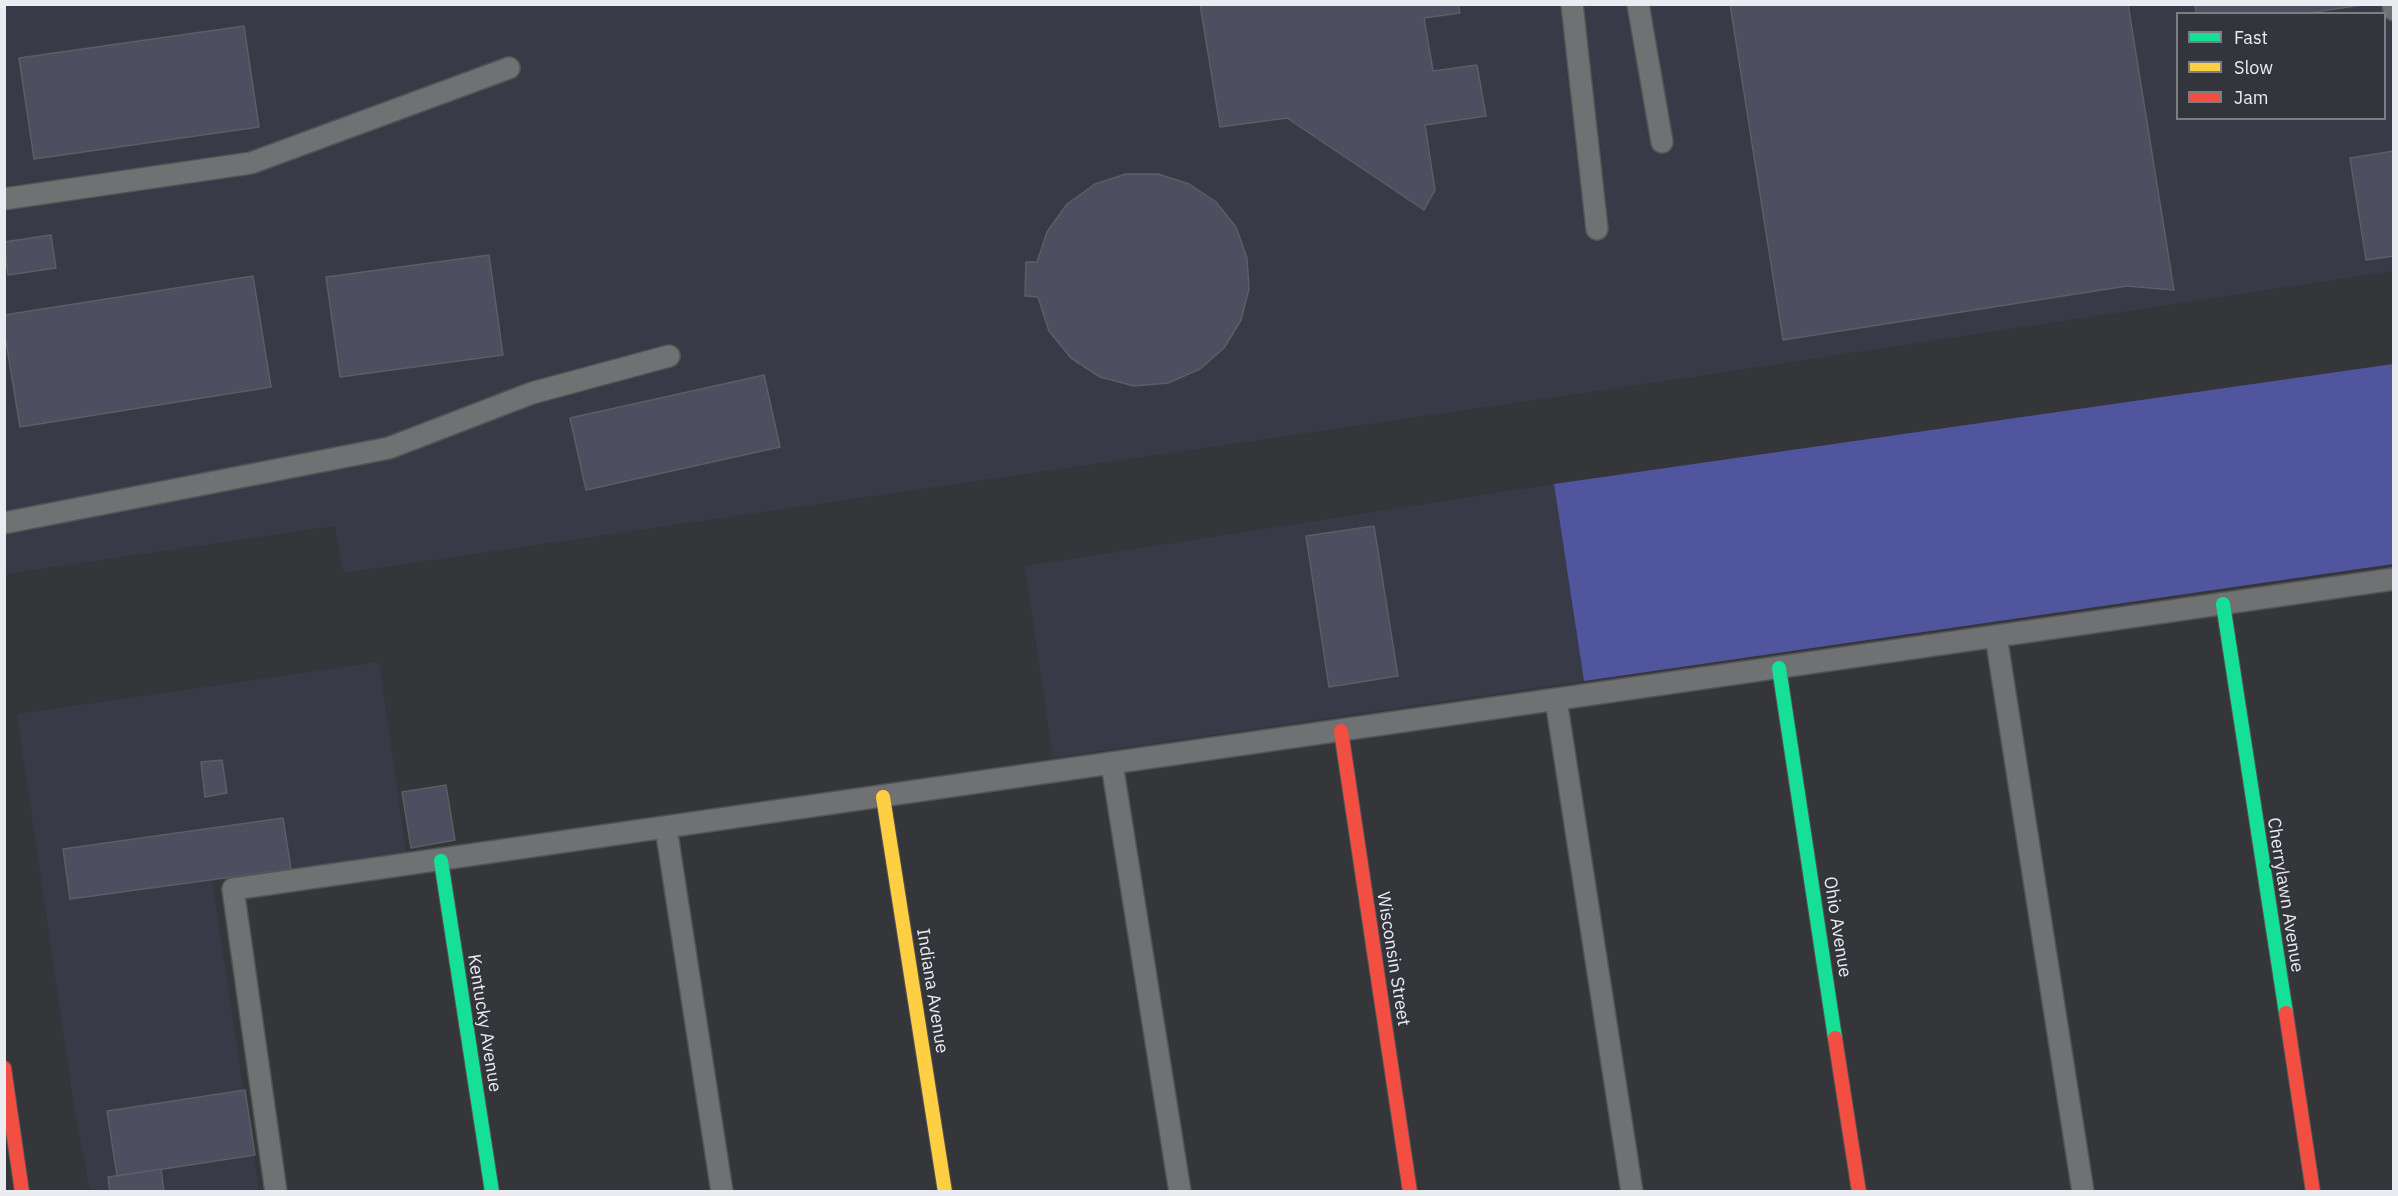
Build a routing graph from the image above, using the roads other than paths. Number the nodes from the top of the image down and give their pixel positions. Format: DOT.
graph roads {
  1 [pos="1572,4"];
  2 [pos="1638,4"];
  3 [pos="2393,4"];
  4 [pos="2394,10"];
  5 [pos="509,68"];
  6 [pos="1662,142"];
  7 [pos="4,199"];
  8 [pos="1597,229"];
  9 [pos="669,356"];
  10 [pos="4,523"];
  11 [pos="2394,579"];
  12 [pos="2223,604"];
  13 [pos="1996,636"];
  14 [pos="1779,668"];
  15 [pos="1556,700"];
  16 [pos="1341,731"];
  17 [pos="1112,764"];
  18 [pos="883,797"];
  19 [pos="666,828"];
  20 [pos="441,861"];
  21 [pos="4,1068"];
  22 [pos="21,1191"];
  23 [pos="276,1191"];
  24 [pos="492,1191"];
  25 [pos="722,1191"];
  26 [pos="945,1191"];
  27 [pos="1180,1191"];
  28 [pos="1410,1191"];
  29 [pos="1632,1191"];
  30 [pos="1859,1191"];
  31 [pos="2084,1191"];
  32 [pos="2313,1191"];
  1 -- 8 [label="lane"];
  2 -- 6 [label="lane"];
  3 -- 4 [label="lane"];
  5 -- 7 [label="lane"];
  9 -- 10 [label="lane"];
  11 -- 12 [label="lane"];
  12 -- 13 [label="lane"];
  12 -- 32 [label="street, Cherrylawn Avenue"];
  13 -- 14 [label="lane"];
  13 -- 31 [label="lane"];
  14 -- 15 [label="lane"];
  14 -- 30 [label="street, Ohio Avenue"];
  15 -- 16 [label="lane"];
  15 -- 29 [label="lane"];
  16 -- 17 [label="lane"];
  16 -- 28 [label="street, Wisconsin Street"];
  17 -- 18 [label="lane"];
  17 -- 27 [label="lane"];
  18 -- 19 [label="lane"];
  18 -- 26 [label="street, Indiana Avenue"];
  19 -- 20 [label="lane"];
  19 -- 25 [label="lane"];
  20 -- 23 [label="lane"];
  20 -- 24 [label="street, Kentucky Avenue"];
  21 -- 22 [label="street"];
}
